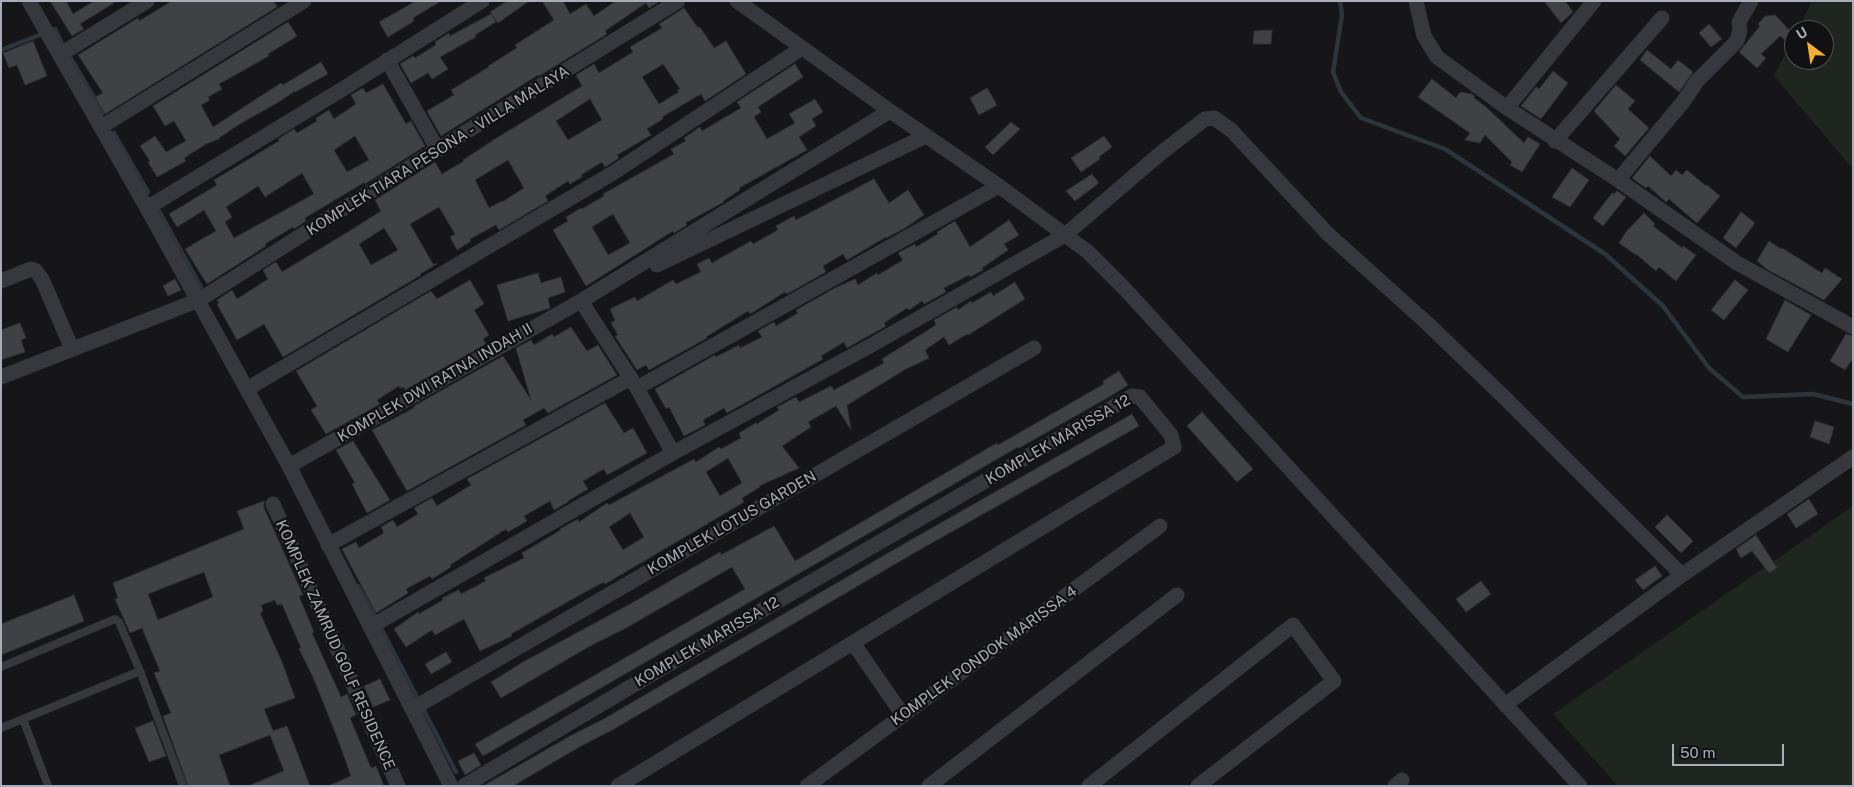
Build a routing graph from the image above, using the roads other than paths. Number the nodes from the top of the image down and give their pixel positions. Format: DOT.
graph roads {
  1 [pos="29,1"];
  2 [pos="147,1"];
  3 [pos="304,1"];
  4 [pos="482,1"];
  5 [pos="678,1"];
  6 [pos="737,1"];
  7 [pos="1416,1"];
  8 [pos="1594,1"];
  9 [pos="1751,1"];
  10 [pos="130,5"];
  11 [pos="1662,18"];
  12 [pos="802,48"];
  13 [pos="60,54"];
  14 [pos="387,60"];
  15 [pos="1507,108"];
  16 [pos="890,111"];
  17 [pos="101,127"];
  18 [pos="926,136"];
  19 [pos="1555,140"];
  20 [pos="438,150"];
  21 [pos="1618,180"];
  22 [pos="999,186"];
  23 [pos="147,208"];
  24 [pos="1066,235"];
  25 [pos="1,280"];
  26 [pos="199,300"];
  27 [pos="581,301"];
  28 [pos="1853,327"];
  29 [pos="1034,348"];
  30 [pos="72,349"];
  31 [pos="1,377"];
  32 [pos="634,383"];
  33 [pos="247,389"];
  34 [pos="673,453"];
  35 [pos="1853,457"];
  36 [pos="289,466"];
  37 [pos="273,504"];
  38 [pos="1160,526"];
  39 [pos="328,545"];
  40 [pos="1682,575"];
  41 [pos="1177,595"];
  42 [pos="370,627"];
  43 [pos="853,642"];
  44 [pos="1,667"];
  45 [pos="140,671"];
  46 [pos="1505,705"];
  47 [pos="412,709"];
  48 [pos="904,715"];
  49 [pos="23,719"];
  50 [pos="1,728"];
  51 [pos="48,786"];
  52 [pos="183,786"];
  53 [pos="398,786"];
  54 [pos="451,786"];
  55 [pos="464,786"];
  56 [pos="618,786"];
  57 [pos="807,786"];
  58 [pos="929,786"];
  59 [pos="1089,786"];
  60 [pos="1198,786"];
  61 [pos="1580,786"];
  1 -- 13 [label="street"];
  2 -- 10 [label="street"];
  3 -- 17 [label="street"];
  4 -- 14 [label="street"];
  5 -- 20 [label="street, KOMPLEK TIARA PESONA - VILLA MALAYA"];
  6 -- 12 [label="street"];
  7 -- 15 [label="street"];
  8 -- 15 [label="street"];
  9 -- 21 [label="street"];
  10 -- 13 [label="street"];
  11 -- 19 [label="street"];
  12 -- 16 [label="street"];
  12 -- 33 [label="street"];
  13 -- 17 [label="street"];
  14 -- 20 [label="street"];
  14 -- 23 [label="street"];
  15 -- 19 [label="street"];
  16 -- 18 [label="street"];
  16 -- 27 [label="street"];
  17 -- 23 [label="street"];
  18 -- 22 [label="street"];
  18 -- 27 [label="street"];
  19 -- 21 [label="street"];
  20 -- 26 [label="street, KOMPLEK TIARA PESONA - VILLA MALAYA"];
  21 -- 28 [label="street"];
  22 -- 24 [label="street"];
  22 -- 32 [label="street"];
  23 -- 26 [label="street"];
  24 -- 34 [label="street"];
  24 -- 40 [label="street"];
  24 -- 46 [label="street"];
  25 -- 30 [label="street"];
  26 -- 30 [label="street, KOMPLEK TIARA PESONA - VILLA MALAYA"];
  26 -- 33 [label="street"];
  27 -- 32 [label="street"];
  27 -- 36 [label="street, KOMPLEK DWI RATNA INDAH II"];
  29 -- 47 [label="street, KOMPLEK LOTUS GARDEN"];
  30 -- 31 [label="street, KOMPLEK TIARA PESONA - VILLA MALAYA"];
  32 -- 34 [label="street"];
  32 -- 39 [label="street"];
  33 -- 36 [label="street"];
  34 -- 42 [label="street"];
  35 -- 40 [label="street"];
  36 -- 39 [label="street"];
  37 -- 53 [label="street, KOMPLEK ZAMRUD GOLF RESIDENCE"];
  38 -- 48 [label="street, KOMPLEK PONDOK MARISSA 4"];
  39 -- 42 [label="street"];
  40 -- 46 [label="street"];
  41 -- 58 [label="street"];
  42 -- 47 [label="street"];
  43 -- 48 [label="street"];
  43 -- 55 [label="street, KOMPLEK MARISSA 12"];
  43 -- 56 [label="street, KOMPLEK MARISSA 12"];
  44 -- 45 [label="lane"];
  45 -- 49 [label="lane"];
  45 -- 52 [label="lane"];
  46 -- 61 [label="street"];
  47 -- 54 [label="street"];
  48 -- 57 [label="street, KOMPLEK PONDOK MARISSA 4"];
  49 -- 50 [label="lane"];
  49 -- 51 [label="lane"];
  59 -- 60 [label="street"];
}
